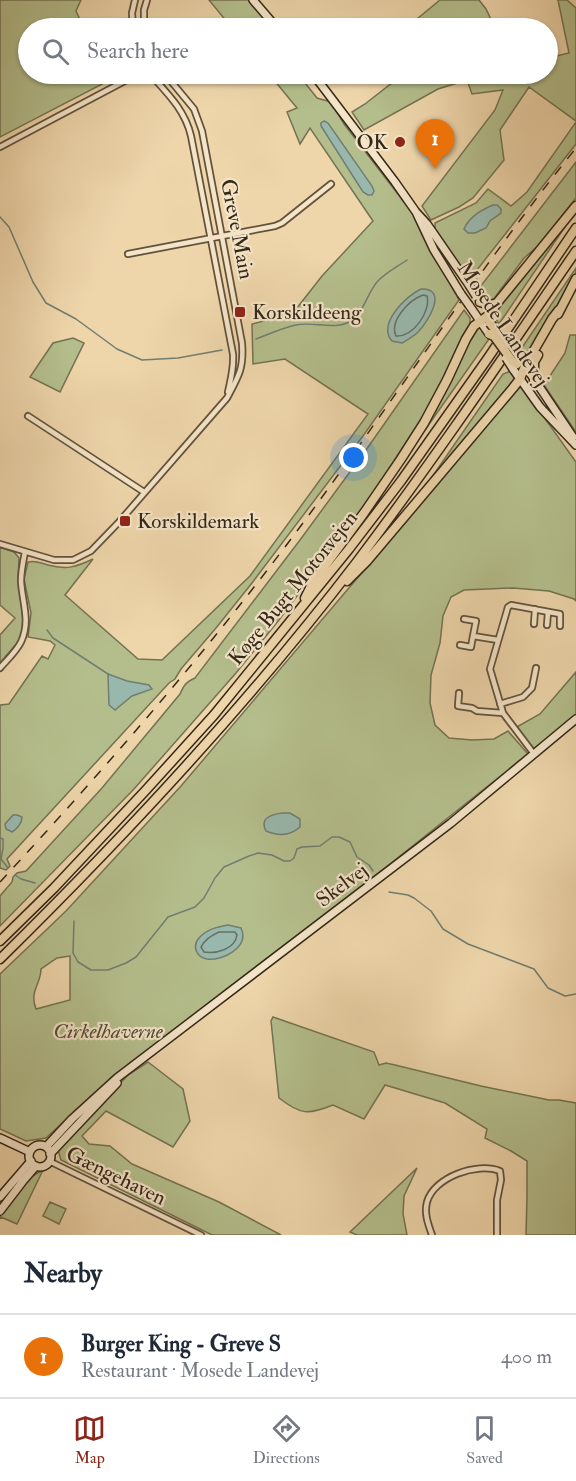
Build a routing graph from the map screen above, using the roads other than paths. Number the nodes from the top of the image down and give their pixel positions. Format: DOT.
graph roads {
  1 [pos="135,0"];
  2 [pos="147,0"];
  3 [pos="253,0"];
  4 [pos="132,18"];
  5 [pos="144,18"];
  6 [pos="268,18"];
  7 [pos="119,84"];
  8 [pos="159,84"];
  9 [pos="173,84"];
  10 [pos="321,84"];
  11 [pos="0,147"];
  12 [pos="331,184"];
  13 [pos="576,206"];
  14 [pos="416,212"];
  15 [pos="576,228"];
  16 [pos="222,236"];
  17 [pos="211,238"];
  18 [pos="576,251"];
  19 [pos="128,254"];
  20 [pos="576,279"];
  21 [pos="478,299"];
  22 [pos="497,303"];
  23 [pos="559,310"];
  24 [pos="488,324"];
  25 [pos="509,344"];
  26 [pos="519,365"];
  27 [pos="534,380"];
  28 [pos="522,382"];
  29 [pos="226,398"];
  30 [pos="28,416"];
  31 [pos="576,444"];
  32 [pos="144,492"];
  33 [pos="0,544"];
  34 [pos="25,552"];
  35 [pos="535,609"];
  36 [pos="317,611"];
  37 [pos="548,612"];
  38 [pos="295,615"];
  39 [pos="464,619"];
  40 [pos="534,624"];
  41 [pos="547,626"];
  42 [pos="560,626"];
  43 [pos="473,636"];
  44 [pos="498,640"];
  45 [pos="460,645"];
  46 [pos="0,668"];
  47 [pos="536,668"];
  48 [pos="459,693"];
  49 [pos="500,704"];
  50 [pos="503,713"];
  51 [pos="576,719"];
  52 [pos="534,754"];
  53 [pos="0,941"];
  54 [pos="0,959"];
  55 [pos="0,1138"];
  56 [pos="30,1152"];
  57 [pos="48,1154"];
  58 [pos="33,1164"];
  59 [pos="0,1197"];
  60 [pos="0,1211"];
  61 [pos="201,1235"];
  62 [pos="432,1235"];
  63 [pos="497,1235"];
  1 -- 4 [label="street"];
  2 -- 5 [label="street"];
  3 -- 6 [label="street"];
  7 -- 11 [label="street"];
  8 -- 17 [label="street, Greve Main"];
  9 -- 16 [label="street, Greve Main"];
  10 -- 14 [label="street, Mosede Landevej"];
  12 -- 16 [label="street"];
  13 -- 22 [label="highway"];
  14 -- 21 [label="street, Mosede Landevej, bridge"];
  14 -- 24 [label="street, Mosede Landevej, bridge"];
  15 -- 38 [label="highway, Køge Bugt Motorvejen"];
  16 -- 17 [label="street"];
  16 -- 29 [label="street, Greve Main"];
  17 -- 19 [label="street, Greve Main"];
  17 -- 29 [label="street, Greve Main"];
  18 -- 36 [label="highway, Køge Bugt Motorvejen"];
  20 -- 23 [label="highway"];
  21 -- 22 [label="highway"];
  21 -- 24 [label="street, Mosede Landevej"];
  22 -- 24 [label="highway"];
  23 -- 26 [label="highway"];
  23 -- 27 [label="highway"];
  24 -- 25 [label="highway, bridge"];
  24 -- 26 [label="highway, bridge"];
  24 -- 38 [label="highway"];
  25 -- 26 [label="street, Mosede Landevej, bridge"];
  26 -- 27 [label="street, Mosede Landevej"];
  26 -- 28 [label="highway"];
  27 -- 31 [label="street, Mosede Landevej"];
  28 -- 31 [label="street, Mosede Landevej"];
  28 -- 36 [label="highway"];
  29 -- 32 [label="street, Greve Main"];
  30 -- 32 [label="street"];
  32 -- 34 [label="street, Greve Main"];
  33 -- 34 [label="street, Greve Main"];
  34 -- 46 [label="street"];
  35 -- 37 [label="street"];
  35 -- 40 [label="street"];
  35 -- 44 [label="street"];
  36 -- 54 [label="highway, Køge Bugt Motorvejen"];
  37 -- 41 [label="street"];
  37 -- 42 [label="street"];
  38 -- 53 [label="highway, Køge Bugt Motorvejen"];
  39 -- 43 [label="street"];
  43 -- 44 [label="street"];
  43 -- 45 [label="street"];
  44 -- 49 [label="street"];
  47 -- 49 [label="street"];
  48 -- 50 [label="street"];
  49 -- 50 [label="street"];
  50 -- 52 [label="street"];
  51 -- 52 [label="street, Skelvej"];
  52 -- 57 [label="street, Skelvej"];
  55 -- 56 [label="street"];
  56 -- 57 [label="street"];
  56 -- 58 [label="street"];
  57 -- 58 [label="street"];
  57 -- 61 [label="street, Gængehaven"];
  58 -- 59 [label="street"];
  58 -- 60 [label="street"];
  62 -- 63 [label="street"];
}
